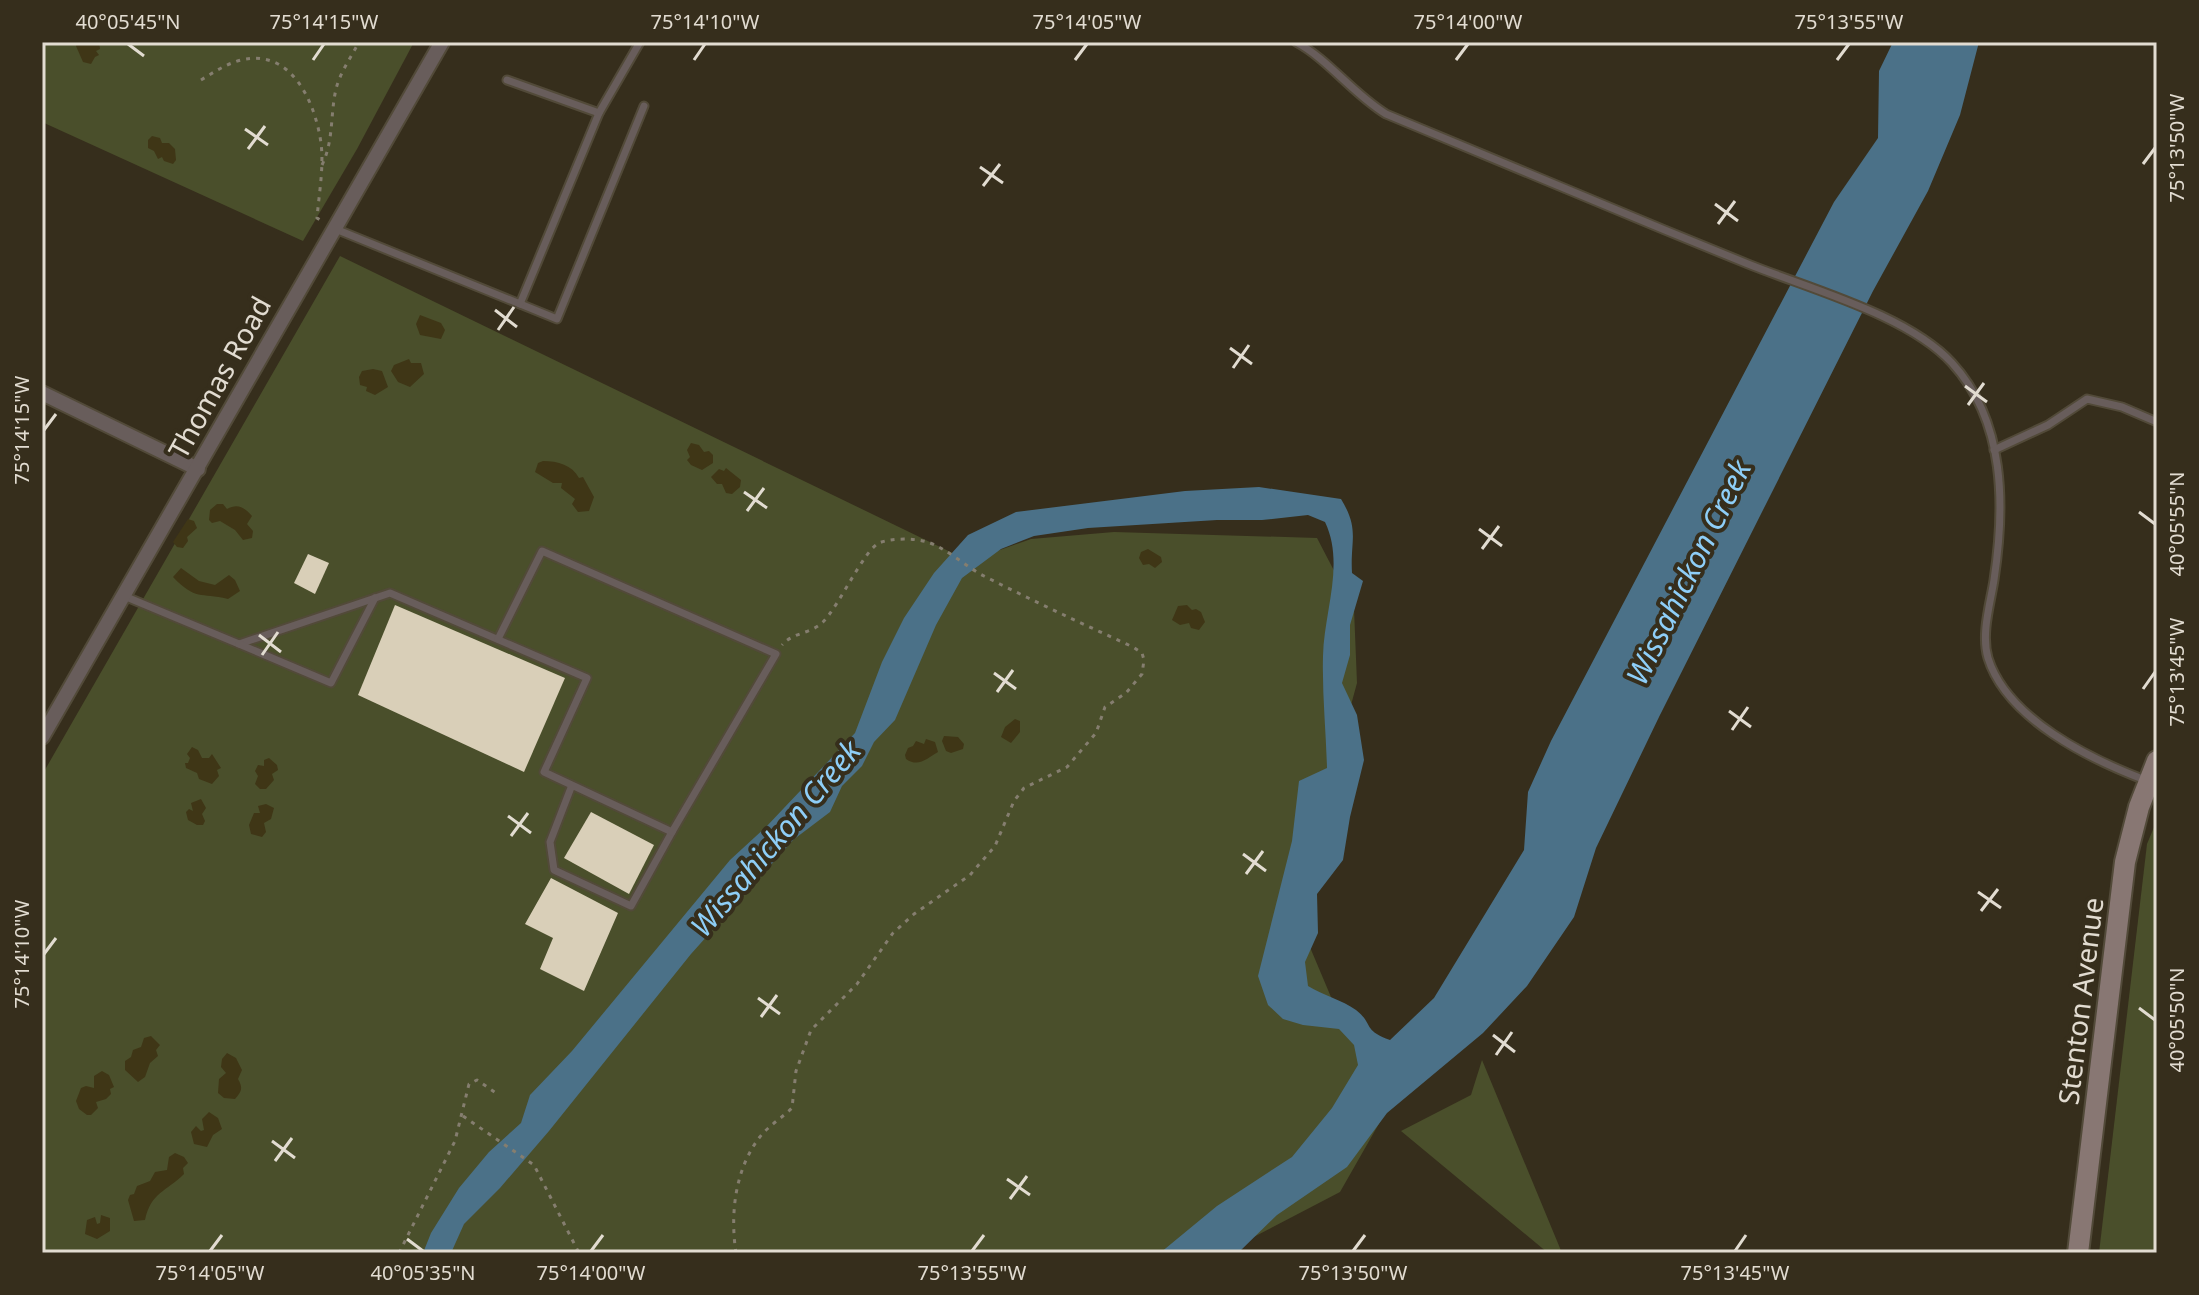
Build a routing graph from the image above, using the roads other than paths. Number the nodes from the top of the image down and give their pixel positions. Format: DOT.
graph roads {
  1 [pos="442,42"];
  2 [pos="640,42"];
  3 [pos="1296,42"];
  4 [pos="507,80"];
  5 [pos="644,106"];
  6 [pos="599,113"];
  7 [pos="333,228"];
  8 [pos="520,304"];
  9 [pos="42,393"];
  10 [pos="2157,422"];
  11 [pos="1994,450"];
  12 [pos="198,469"];
  13 [pos="124,596"];
  14 [pos="375,598"];
  15 [pos="498,639"];
  16 [pos="239,644"];
  17 [pos="42,737"];
  18 [pos="2157,761"];
  19 [pos="2149,781"];
  20 [pos="572,785"];
  21 [pos="672,832"];
  22 [pos="2078,1253"];
  1 -- 7 [label="street, Thomas Road"];
  2 -- 6 [label="lane"];
  3 -- 11 [label="lane"];
  4 -- 6 [label="lane"];
  5 -- 8 [label="lane"];
  6 -- 8 [label="lane"];
  7 -- 8 [label="lane"];
  7 -- 12 [label="street, Thomas Road"];
  9 -- 12 [label="street"];
  10 -- 11 [label="lane"];
  11 -- 19 [label="lane"];
  12 -- 13 [label="street, Thomas Road"];
  13 -- 16 [label="lane"];
  13 -- 17 [label="street, Thomas Road"];
  14 -- 15 [label="lane"];
  14 -- 16 [label="lane"];
  14 -- 16 [label="lane"];
  15 -- 20 [label="lane"];
  15 -- 21 [label="lane"];
  18 -- 19 [label="main road, Stenton Avenue"];
  19 -- 22 [label="main road, Stenton Avenue"];
  20 -- 21 [label="lane"];
  20 -- 21 [label="lane"];
}
